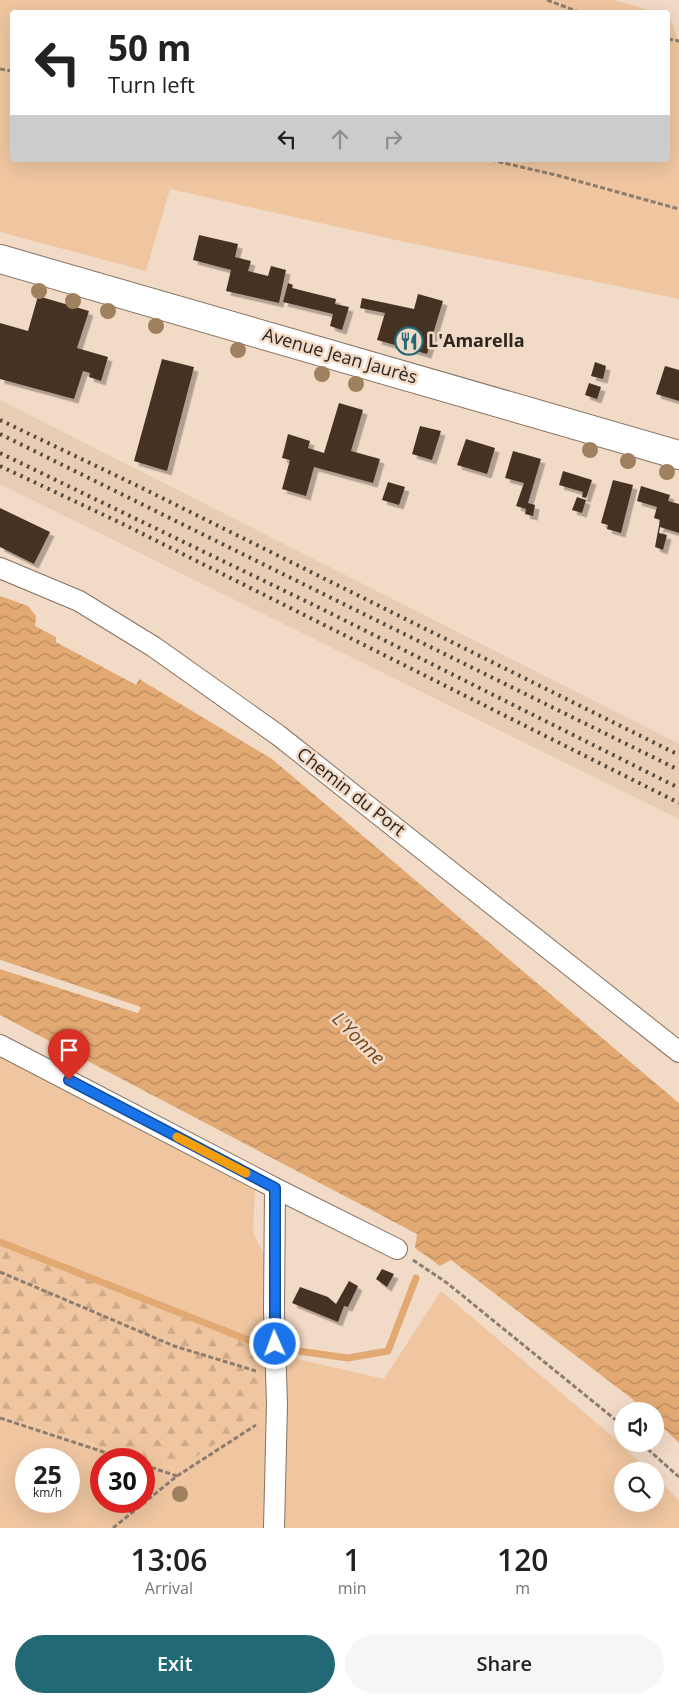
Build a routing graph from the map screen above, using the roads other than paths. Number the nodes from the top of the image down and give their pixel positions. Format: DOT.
graph roads {
  1 [pos="0,258"];
  2 [pos="679,455"];
  3 [pos="0,568"];
  4 [pos="0,1045"];
  5 [pos="679,1052"];
  6 [pos="275,1188"];
  7 [pos="402,1252"];
  8 [pos="274,1528"];
  1 -- 2 [label="main road, Avenue Jean Jaurès"];
  3 -- 5 [label="street, Chemin du Port"];
  4 -- 6 [label="street"];
  6 -- 7 [label="street"];
  6 -- 8 [label="street"];
}
